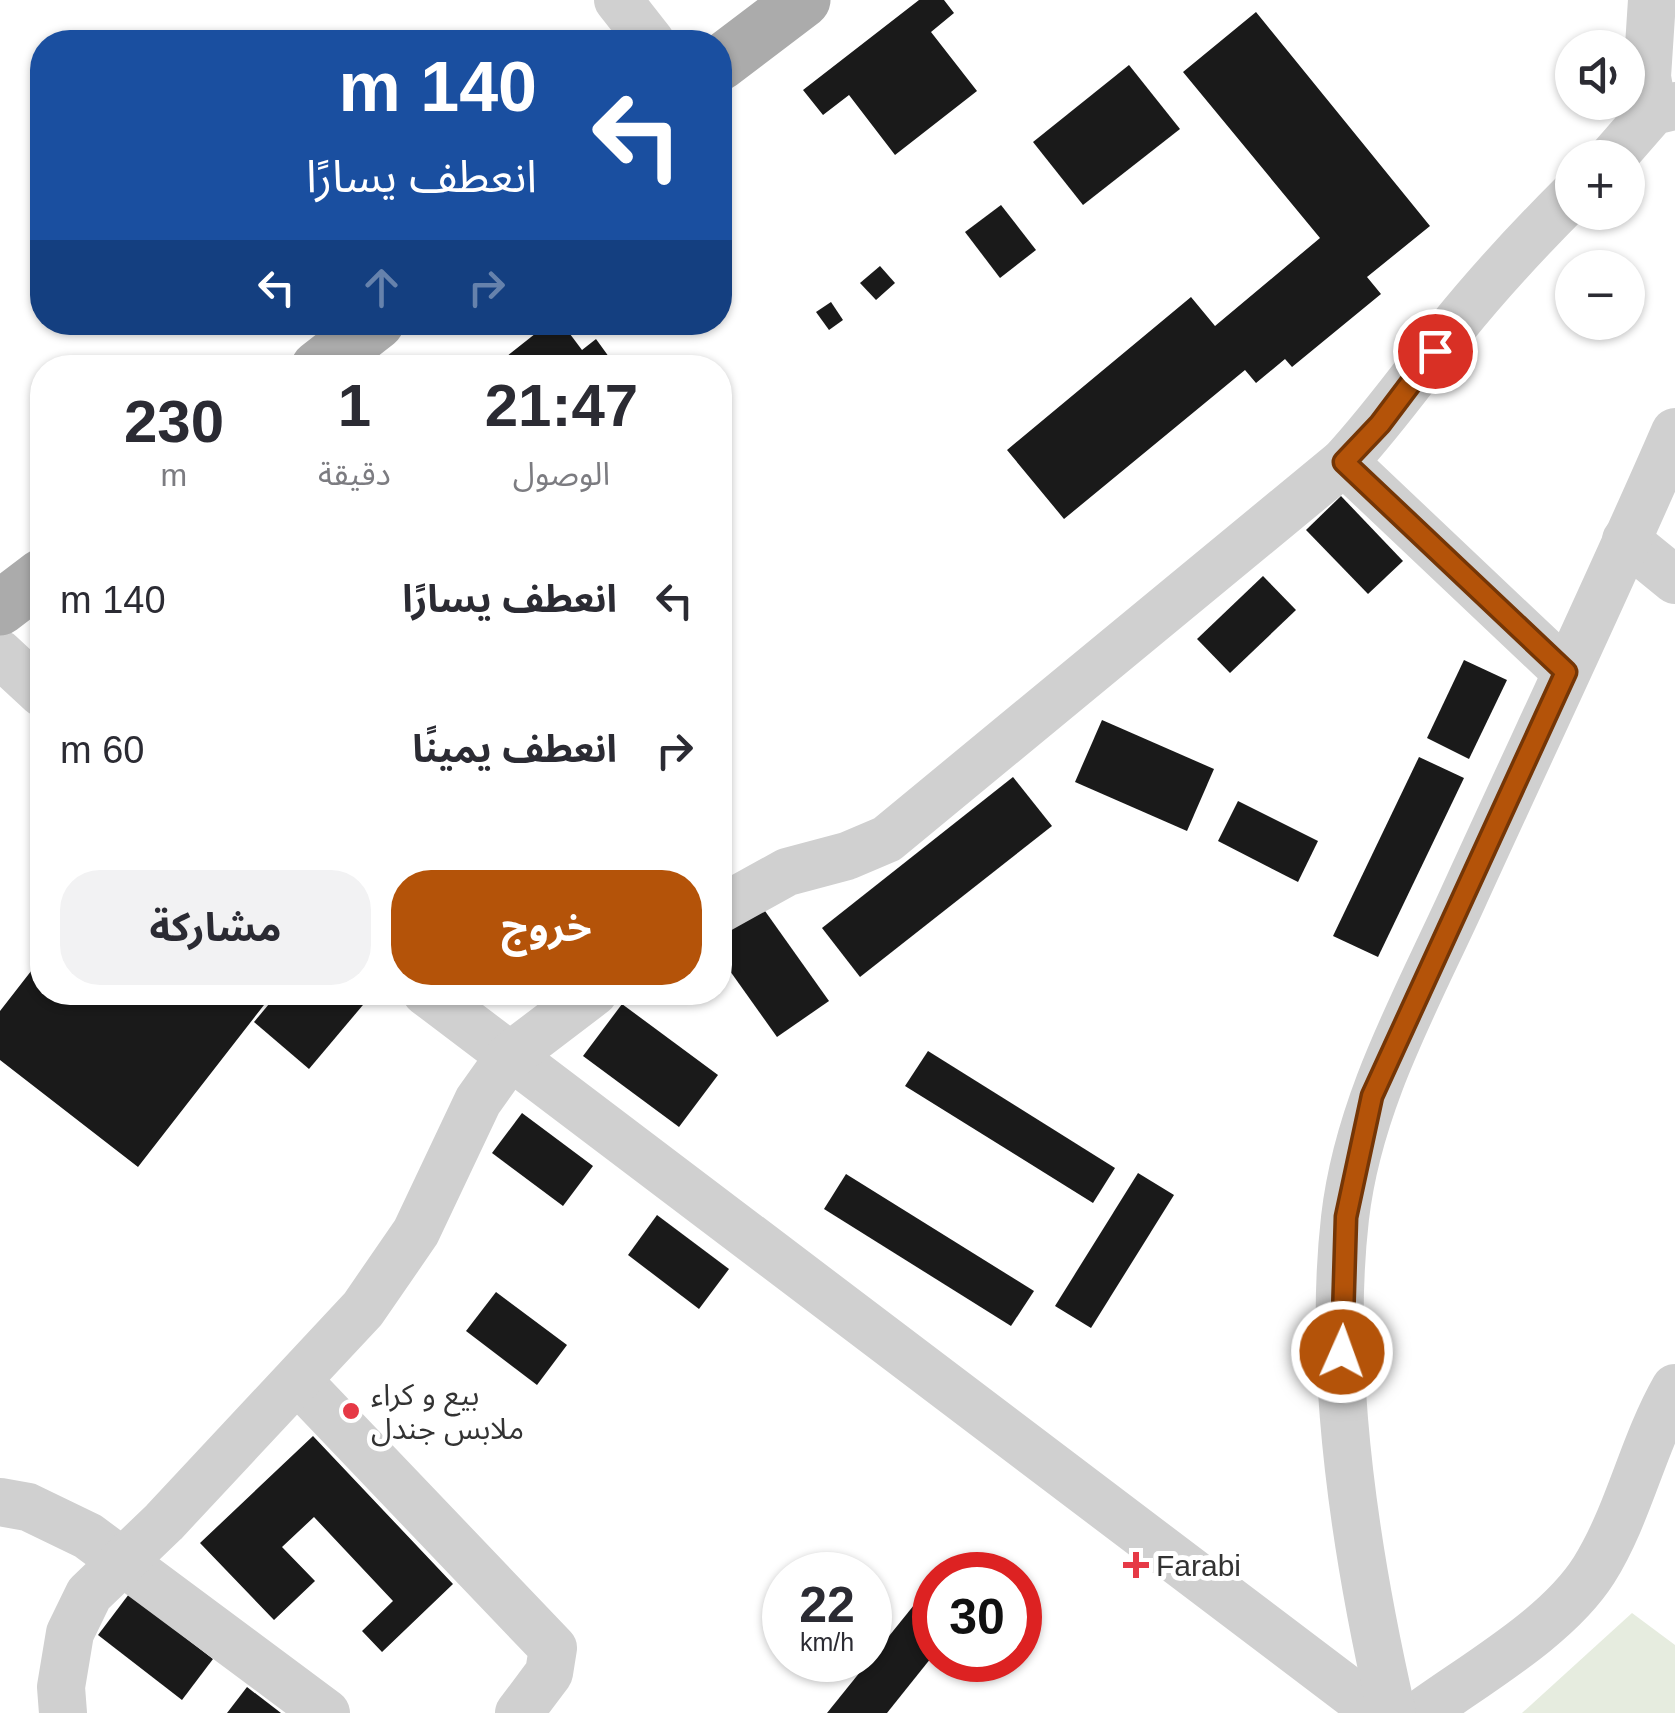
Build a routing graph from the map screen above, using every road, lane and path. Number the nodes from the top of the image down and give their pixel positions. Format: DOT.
graph roads {
  1 [pos="618,0"];
  2 [pos="803,0"];
  3 [pos="1649,5"];
  4 [pos="641,30"];
  5 [pos="732,54"];
  6 [pos="1664,109"];
  7 [pos="1631,140"];
  8 [pos="1555,213"];
  9 [pos="360,335"];
  10 [pos="335,355"];
  11 [pos="1675,432"];
  12 [pos="1344,462"];
  13 [pos="1626,540"];
  14 [pos="1675,580"];
  15 [pos="30,585"];
  16 [pos="0,608"];
  17 [pos="0,654"];
  18 [pos="1566,672"];
  19 [pos="30,681"];
  20 [pos="732,902"];
  21 [pos="443,1005"];
  22 [pos="577,1005"];
  23 [pos="510,1056"];
  24 [pos="298,1381"];
  25 [pos="1668,1418"];
  26 [pos="0,1502"];
  27 [pos="121,1560"];
  28 [pos="1423,1712"];
  29 [pos="63,1713"];
  30 [pos="326,1713"];
  31 [pos="520,1713"];
  32 [pos="1378,1713"];
  33 [pos="1393,1713"];
  1 -- 4 [label="street"];
  2 -- 5 [label="main road"];
  3 -- 6 [label="street"];
  6 -- 7 [label="street"];
  8 -- 12 [label="street"];
  9 -- 10 [label="main road"];
  11 -- 13 [label="street"];
  12 -- 18 [label="street"];
  12 -- 20 [label="street"];
  13 -- 14 [label="street"];
  13 -- 18 [label="street"];
  15 -- 16 [label="main road"];
  17 -- 19 [label="street"];
  18 -- 33 [label="street"];
  21 -- 23 [label="street"];
  22 -- 23 [label="street"];
  23 -- 24 [label="street"];
  23 -- 32 [label="street"];
  24 -- 27 [label="street"];
  24 -- 31 [label="street"];
  25 -- 28 [label="street"];
  26 -- 27 [label="street"];
  27 -- 29 [label="street"];
  27 -- 30 [label="street"];
  28 -- 33 [label="street"];
}
